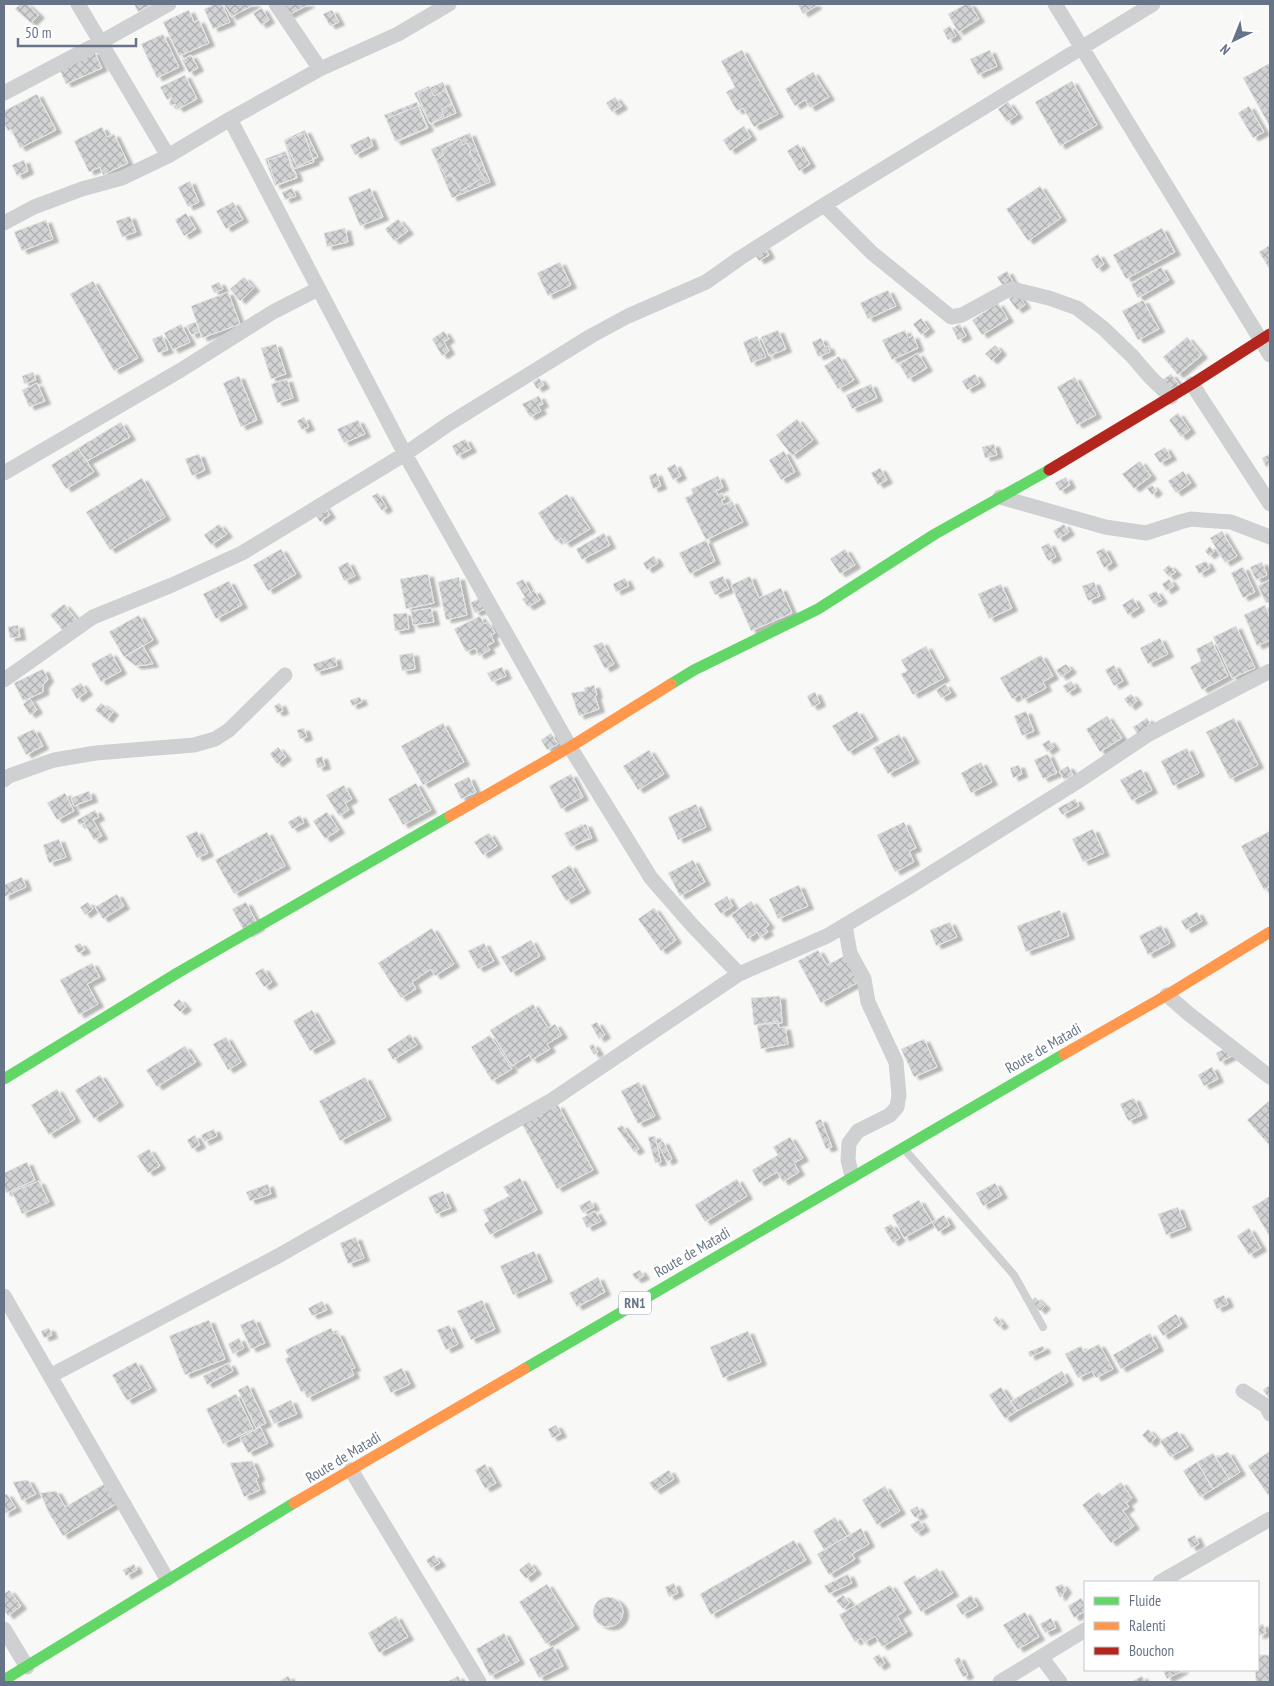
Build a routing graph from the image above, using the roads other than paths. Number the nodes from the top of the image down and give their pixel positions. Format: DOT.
graph roads {
  1 [pos="78,4"];
  2 [pos="169,4"];
  3 [pos="276,4"];
  4 [pos="449,4"];
  5 [pos="1055,4"];
  6 [pos="1153,4"];
  7 [pos="101,42"];
  8 [pos="1082,47"];
  9 [pos="320,69"];
  10 [pos="4,93"];
  11 [pos="230,119"];
  12 [pos="168,156"];
  13 [pos="824,205"];
  14 [pos="4,223"];
  15 [pos="318,289"];
  16 [pos="1266,336"];
  17 [pos="1270,355"];
  18 [pos="1192,384"];
  19 [pos="1171,397"];
  20 [pos="405,454"];
  21 [pos="4,474"];
  22 [pos="1000,497"];
  23 [pos="1270,504"];
  24 [pos="1270,537"];
  25 [pos="1270,671"];
  26 [pos="285,675"];
  27 [pos="4,680"];
  28 [pos="570,747"];
  29 [pos="4,780"];
  30 [pos="846,925"];
  31 [pos="1270,932"];
  32 [pos="739,974"];
  33 [pos="1167,995"];
  34 [pos="1270,1077"];
  35 [pos="4,1079"];
  36 [pos="902,1147"];
  37 [pos="852,1176"];
  38 [pos="4,1296"];
  39 [pos="1043,1327"];
  40 [pos="50,1376"];
  41 [pos="1243,1390"];
  42 [pos="1270,1414"];
  43 [pos="351,1470"];
  44 [pos="1270,1519"];
  45 [pos="168,1580"];
  46 [pos="1162,1581"];
  47 [pos="4,1630"];
  48 [pos="1084,1631"];
  49 [pos="1042,1658"];
  50 [pos="27,1667"];
  51 [pos="4,1680"];
  52 [pos="480,1682"];
  53 [pos="1000,1682"];
  54 [pos="1060,1682"];
  1 -- 7 [label="street"];
  2 -- 7 [label="street"];
  3 -- 9 [label="street"];
  4 -- 9 [label="street"];
  5 -- 8 [label="street"];
  6 -- 8 [label="street"];
  7 -- 10 [label="street"];
  7 -- 12 [label="street"];
  8 -- 13 [label="street"];
  8 -- 16 [label="street"];
  9 -- 11 [label="street"];
  11 -- 12 [label="street"];
  11 -- 15 [label="street"];
  12 -- 14 [label="street"];
  13 -- 19 [label="street"];
  13 -- 20 [label="street"];
  15 -- 20 [label="street"];
  15 -- 21 [label="street"];
  16 -- 17 [label="street"];
  16 -- 18 [label="main road"];
  18 -- 19 [label="main road"];
  18 -- 23 [label="street"];
  19 -- 22 [label="main road"];
  20 -- 27 [label="street"];
  20 -- 28 [label="street"];
  22 -- 24 [label="street"];
  22 -- 28 [label="main road"];
  25 -- 30 [label="street"];
  26 -- 29 [label="street"];
  28 -- 32 [label="street"];
  28 -- 35 [label="main road"];
  30 -- 32 [label="street"];
  30 -- 37 [label="street"];
  31 -- 33 [label="main road, Route de Matadi / RN1"];
  32 -- 40 [label="street"];
  33 -- 34 [label="street"];
  33 -- 36 [label="main road, Route de Matadi / RN1"];
  36 -- 37 [label="main road, Route de Matadi / RN1"];
  36 -- 39 [label="lane"];
  37 -- 43 [label="main road, Route de Matadi / RN1"];
  38 -- 40 [label="street"];
  40 -- 45 [label="street"];
  41 -- 42 [label="street"];
  43 -- 45 [label="main road, Route de Matadi / RN1"];
  43 -- 52 [label="street"];
  44 -- 46 [label="street"];
  45 -- 50 [label="main road, Route de Matadi / RN1"];
  47 -- 50 [label="street"];
  48 -- 49 [label="street"];
  49 -- 53 [label="street"];
  49 -- 54 [label="street"];
  50 -- 51 [label="main road, Route de Matadi / RN1"];
}
